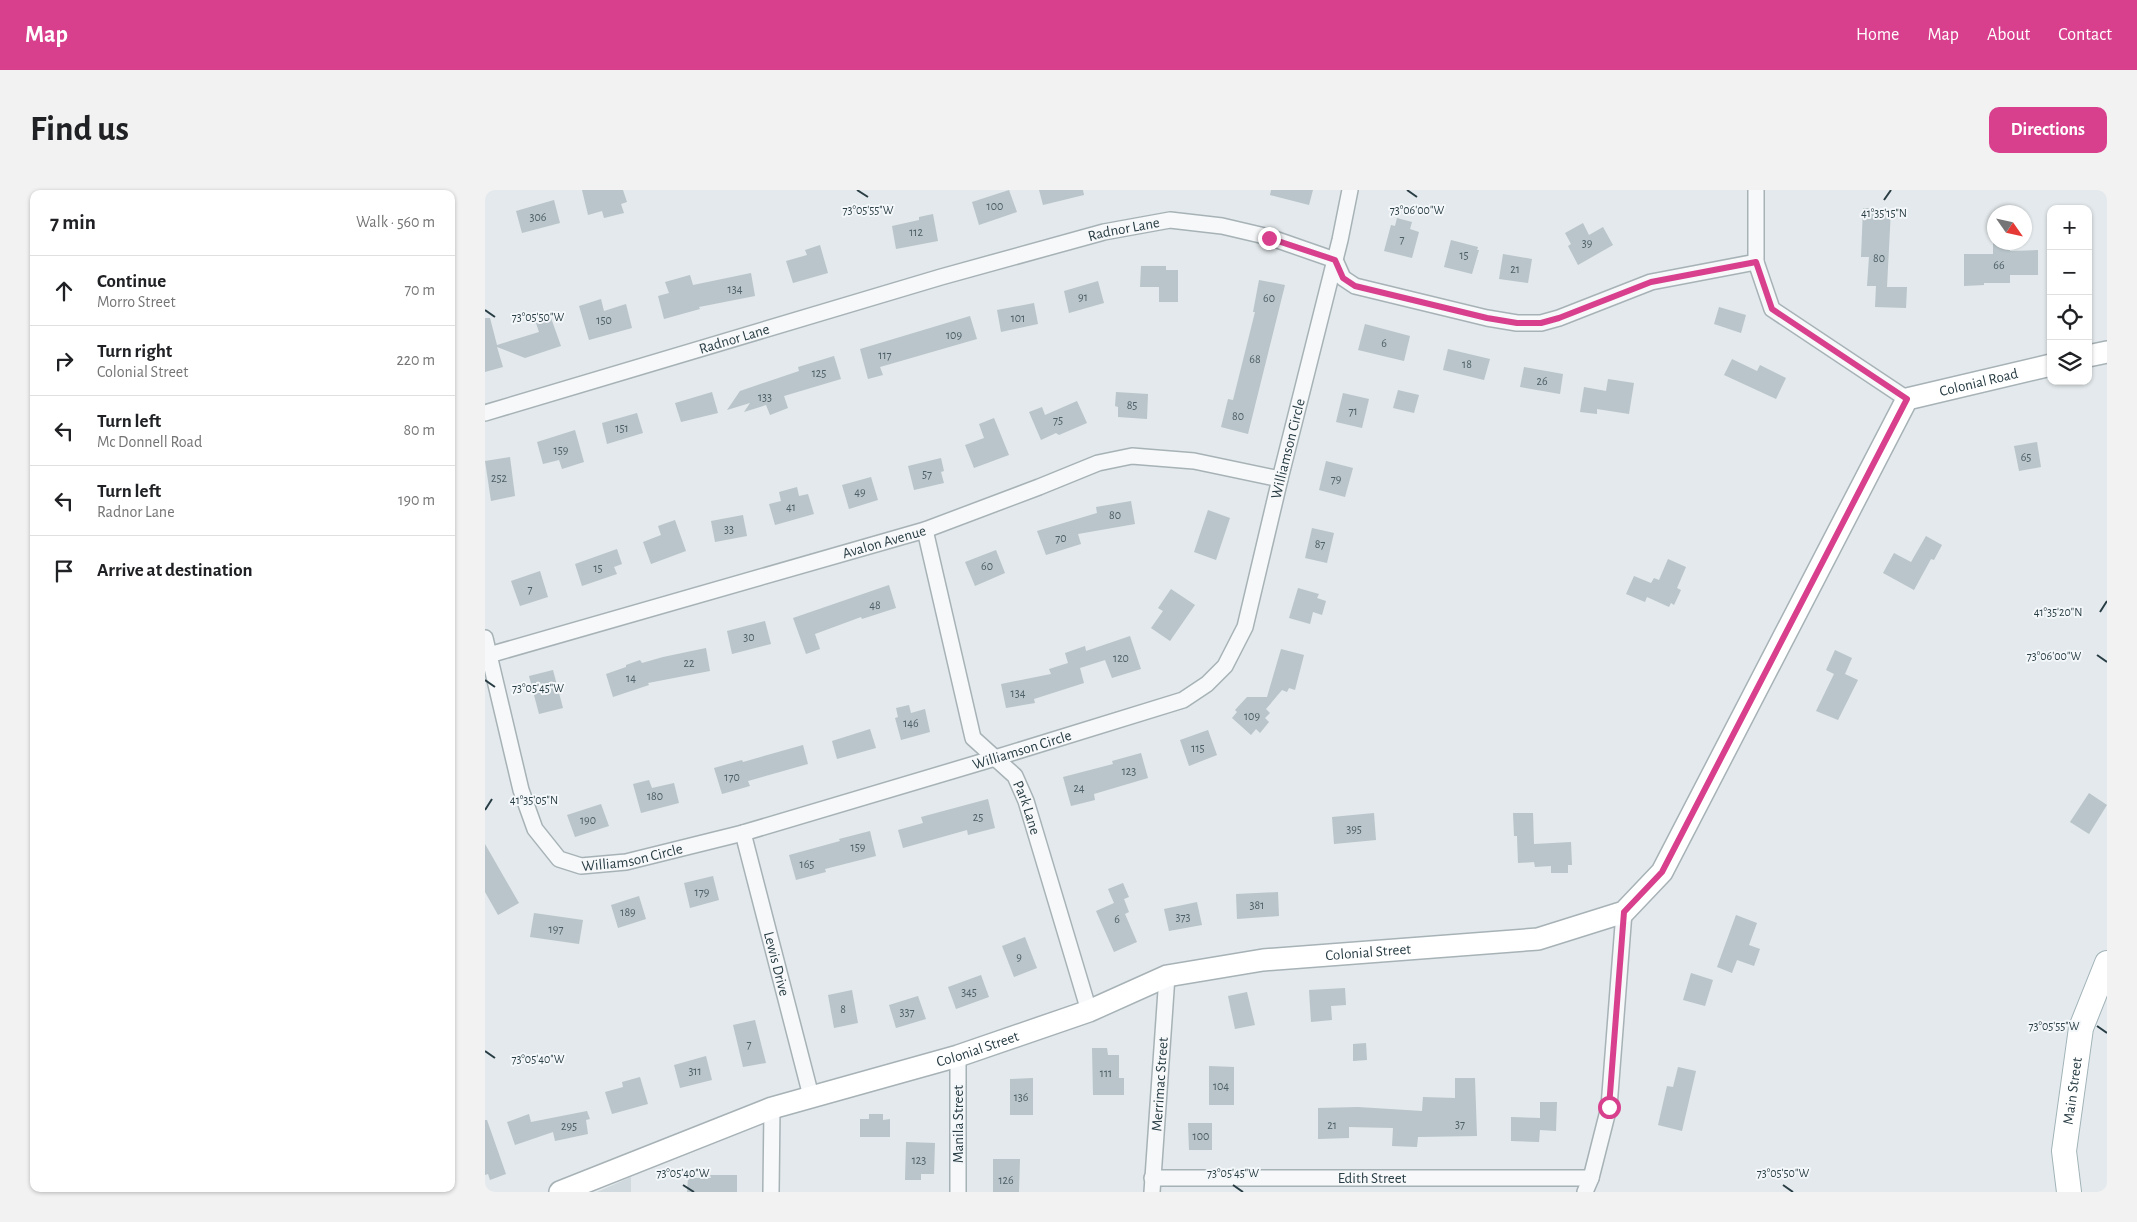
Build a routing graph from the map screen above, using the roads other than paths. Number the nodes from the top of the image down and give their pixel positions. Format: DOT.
graph roads {
  1 [pos="1350,190"];
  2 [pos="1756,190"];
  3 [pos="1335,260"];
  4 [pos="1756,262"];
  5 [pos="2107,352"];
  6 [pos="2092,355"];
  7 [pos="2047,366"];
  8 [pos="1907,399"];
  9 [pos="485,413"];
  10 [pos="1280,479"];
  11 [pos="925,530"];
  12 [pos="485,638"];
  13 [pos="489,655"];
  14 [pos="995,758"];
  15 [pos="743,833"];
  16 [pos="1624,912"];
  17 [pos="2107,963"];
  18 [pos="1167,976"];
  19 [pos="1089,1011"];
  20 [pos="958,1056"];
  21 [pos="811,1096"];
  22 [pos="772,1108"];
  23 [pos="1591,1178"];
  24 [pos="1152,1185"];
  25 [pos="560,1192"];
  26 [pos="771,1192"];
  27 [pos="958,1192"];
  28 [pos="1585,1192"];
  29 [pos="2069,1192"];
  1 -- 3 [label="street, Williamson Circle"];
  2 -- 4 [label="street"];
  3 -- 4 [label="street"];
  3 -- 9 [label="street, Radnor Lane"];
  3 -- 10 [label="street, Williamson Circle"];
  4 -- 8 [label="street"];
  5 -- 6 [label="street"];
  7 -- 8 [label="street, Colonial Road"];
  8 -- 16 [label="street, Colonial Street"];
  10 -- 11 [label="street, Avalon Avenue"];
  10 -- 14 [label="street, Williamson Circle"];
  11 -- 13 [label="street, Avalon Avenue"];
  11 -- 14 [label="street, Park Lane"];
  12 -- 13 [label="street, Williamson Circle"];
  13 -- 15 [label="street, Williamson Circle"];
  14 -- 15 [label="street, Williamson Circle"];
  14 -- 19 [label="street, Park Lane"];
  15 -- 21 [label="street, Lewis Drive"];
  16 -- 18 [label="street, Colonial Street"];
  16 -- 23 [label="street"];
  17 -- 29 [label="main road, Main Street"];
  18 -- 19 [label="street, Colonial Street"];
  18 -- 24 [label="street, Merrimac Street"];
  19 -- 20 [label="street, Colonial Street"];
  20 -- 21 [label="street, Colonial Street"];
  20 -- 27 [label="street, Manila Street"];
  21 -- 22 [label="street, Colonial Street"];
  22 -- 25 [label="street, Colonial Street"];
  22 -- 26 [label="street"];
  23 -- 24 [label="street, Edith Street"];
  23 -- 28 [label="street"];
}
